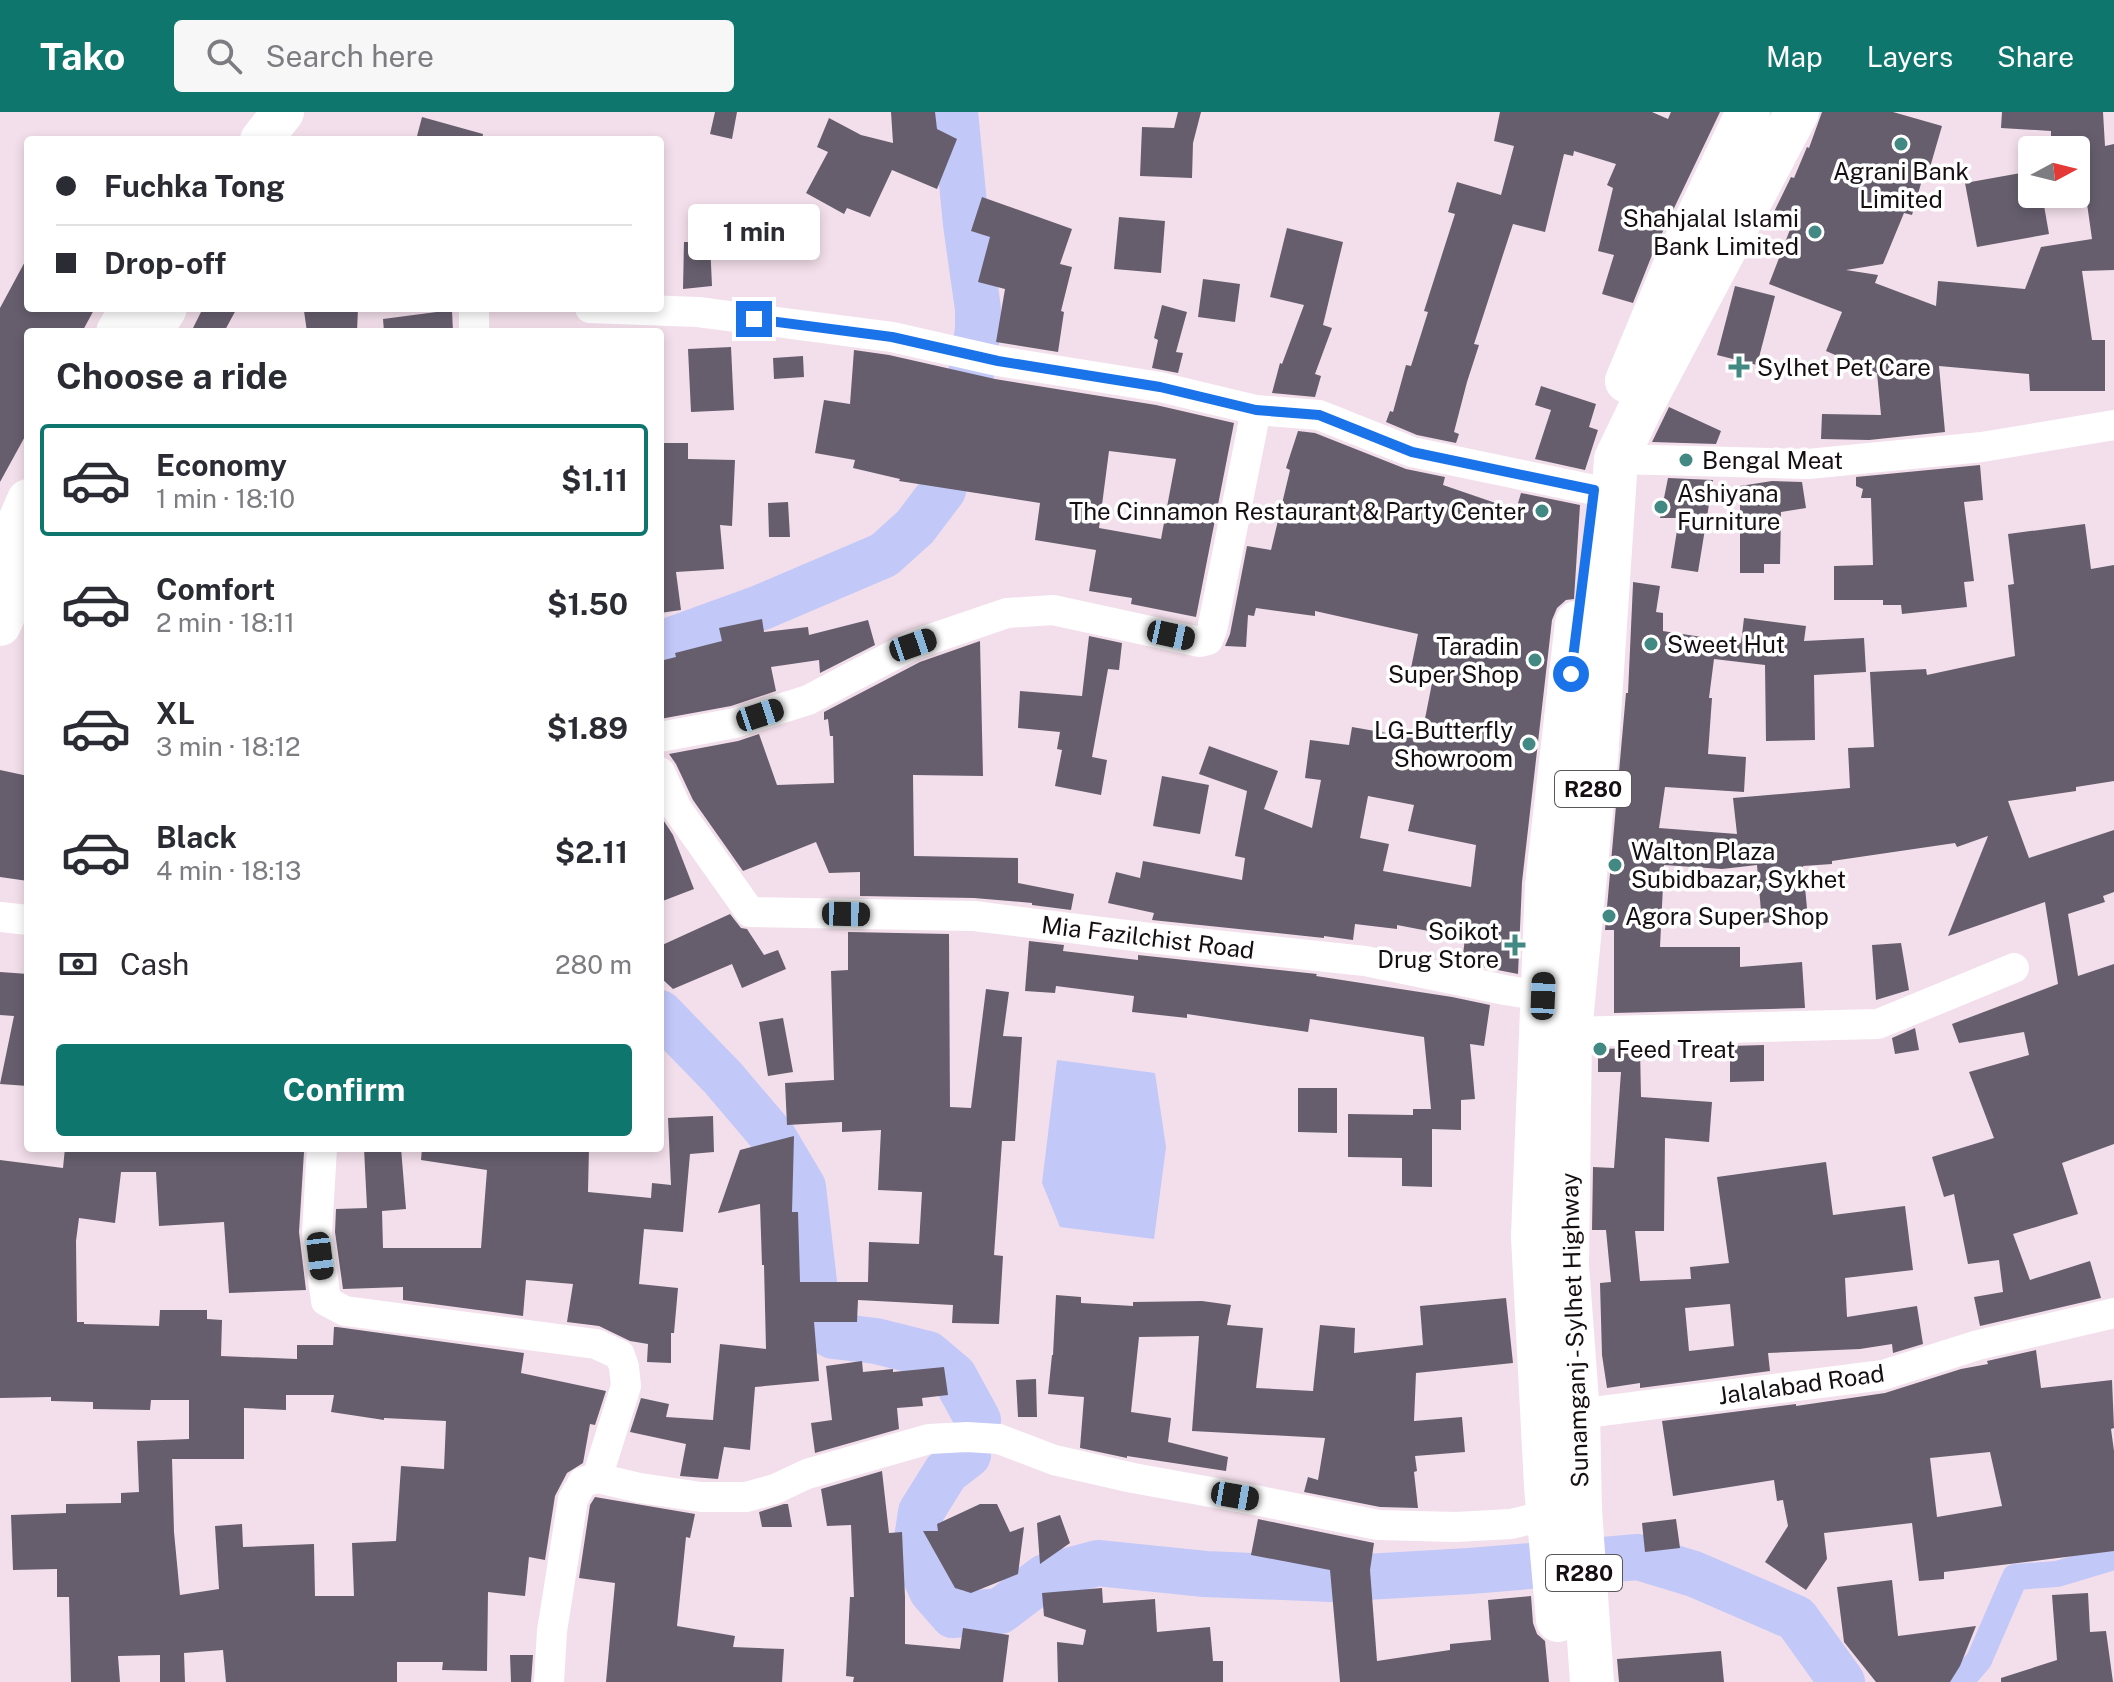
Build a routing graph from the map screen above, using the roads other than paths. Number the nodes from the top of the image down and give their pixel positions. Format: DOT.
graph roads {
  1 [pos="252,112"];
  2 [pos="283,112"];
  3 [pos="1748,112"];
  4 [pos="1797,112"];
  5 [pos="237,136"];
  6 [pos="264,136"];
  7 [pos="664,311"];
  8 [pos="1256,410"];
  9 [pos="2114,425"];
  10 [pos="1605,474"];
  11 [pos="24,509"];
  12 [pos="0,564"];
  13 [pos="24,570"];
  14 [pos="0,625"];
  15 [pos="664,736"];
  16 [pos="664,781"];
  17 [pos="0,917"];
  18 [pos="24,920"];
  19 [pos="2014,968"];
  20 [pos="1543,996"];
  21 [pos="1570,1032"];
  22 [pos="322,1152"];
  23 [pos="2114,1313"];
  24 [pos="1578,1414"];
  25 [pos="597,1478"];
  26 [pos="1564,1513"];
  27 [pos="1575,1638"];
  28 [pos="549,1682"];
  29 [pos="1563,1682"];
  30 [pos="1592,1682"];
  1 -- 5 [label="main road"];
  2 -- 6 [label="main road"];
  3 -- 10 [label="main road, Sunamganj - Sylhet Highway / R280"];
  4 -- 10 [label="main road, Sunamganj - Sylhet Highway / R280"];
  7 -- 8 [label="street"];
  8 -- 10 [label="street"];
  8 -- 15 [label="street"];
  9 -- 10 [label="street"];
  10 -- 20 [label="main road, Sunamganj - Sylhet Highway / R280"];
  10 -- 21 [label="main road, Sunamganj - Sylhet Highway / R280"];
  11 -- 12 [label="main road"];
  13 -- 14 [label="main road"];
  16 -- 20 [label="street, Mia Fazilchist Road"];
  17 -- 18 [label="street"];
  19 -- 21 [label="street"];
  20 -- 26 [label="main road, Sunamganj - Sylhet Highway / R280"];
  21 -- 24 [label="main road, Sunamganj - Sylhet Highway / R280"];
  22 -- 25 [label="street"];
  23 -- 24 [label="street, Jalalabad Road"];
  24 -- 26 [label="main road, Sunamganj - Sylhet Highway / R280"];
  25 -- 26 [label="street"];
  25 -- 28 [label="street"];
  26 -- 27 [label="main road, Sunamganj - Sylhet Highway / R280"];
  27 -- 29 [label="main road, Sunamganj - Sylhet Highway / R280"];
  27 -- 30 [label="main road, Sunamganj - Sylhet Highway / R280"];
}
